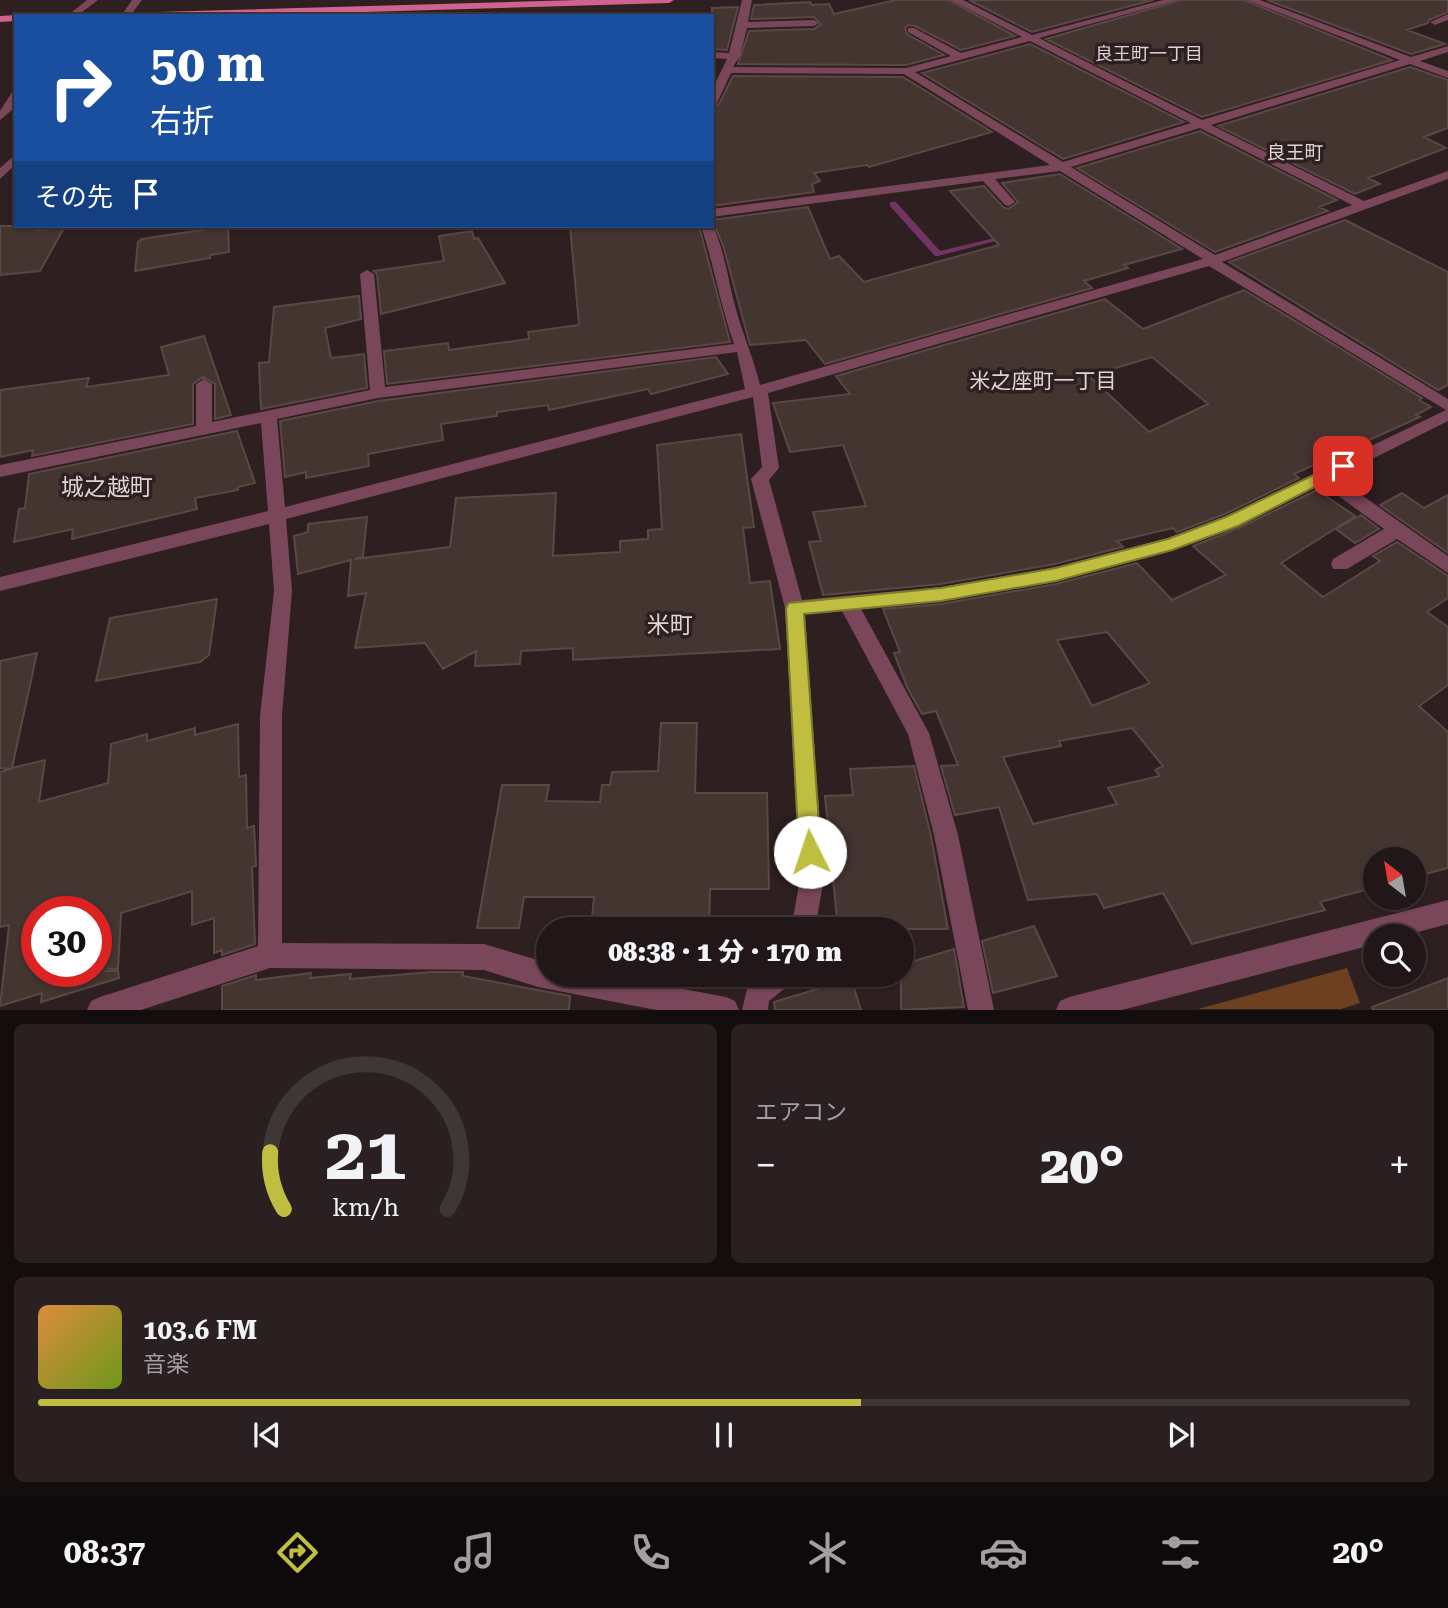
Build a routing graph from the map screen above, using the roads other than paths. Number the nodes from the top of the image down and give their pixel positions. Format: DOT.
graph roads {
  1 [pos="93,0"];
  2 [pos="137,0"];
  3 [pos="669,0"];
  4 [pos="747,0"];
  5 [pos="957,0"];
  6 [pos="1173,0"];
  7 [pos="1252,0"];
  8 [pos="477,2"];
  9 [pos="74,14"];
  10 [pos="125,14"];
  11 [pos="174,14"];
  12 [pos="1448,17"];
  13 [pos="1435,22"];
  14 [pos="814,23"];
  15 [pos="745,25"];
  16 [pos="911,30"];
  17 [pos="1031,38"];
  18 [pos="1448,49"];
  19 [pos="714,55"];
  20 [pos="735,56"];
  21 [pos="960,57"];
  22 [pos="1410,61"];
  23 [pos="729,70"];
  24 [pos="906,71"];
  25 [pos="1448,75"];
  26 [pos="14,98"];
  27 [pos="714,99"];
  28 [pos="0,117"];
  29 [pos="1201,125"];
  30 [pos="14,159"];
  31 [pos="1060,167"];
  32 [pos="0,175"];
  33 [pos="1448,175"];
  34 [pos="986,177"];
  35 [pos="1009,202"];
  36 [pos="1363,206"];
  37 [pos="714,213"];
  38 [pos="709,228"];
  39 [pos="1212,261"];
  40 [pos="368,274"];
  41 [pos="743,347"];
  42 [pos="204,384"];
  43 [pos="757,391"];
  44 [pos="378,393"];
  45 [pos="1448,406"];
  46 [pos="1448,415"];
  47 [pos="269,416"];
  48 [pos="204,429"];
  49 [pos="0,471"];
  50 [pos="1322,476"];
  51 [pos="275,516"];
  52 [pos="1397,530"];
  53 [pos="1340,564"];
  54 [pos="1448,566"];
  55 [pos="0,584"];
  56 [pos="847,603"];
  57 [pos="795,608"];
  58 [pos="1448,912"];
  59 [pos="805,917"];
  60 [pos="270,955"];
  61 [pos="766,987"];
  62 [pos="100,1010"];
  63 [pos="726,1010"];
  64 [pos="755,1010"];
  65 [pos="981,1010"];
  66 [pos="1069,1010"];
  1 -- 9 [label="street"];
  2 -- 10 [label="street"];
  3 -- 8 [label="main road"];
  4 -- 15 [label="street"];
  5 -- 17 [label="street"];
  6 -- 17 [label="street"];
  7 -- 22 [label="street"];
  8 -- 11 [label="main road"];
  12 -- 13 [label="street"];
  14 -- 15 [label="street"];
  15 -- 20 [label="street"];
  16 -- 21 [label="street"];
  17 -- 21 [label="street"];
  17 -- 29 [label="street"];
  18 -- 22 [label="street"];
  19 -- 20 [label="street"];
  20 -- 23 [label="street"];
  21 -- 24 [label="street"];
  22 -- 25 [label="street"];
  22 -- 29 [label="street"];
  23 -- 24 [label="street"];
  23 -- 27 [label="street"];
  24 -- 31 [label="street"];
  26 -- 28 [label="street"];
  29 -- 31 [label="street"];
  29 -- 36 [label="street"];
  30 -- 32 [label="street"];
  31 -- 34 [label="street"];
  31 -- 39 [label="street"];
  33 -- 36 [label="street"];
  34 -- 35 [label="street"];
  34 -- 37 [label="street"];
  36 -- 39 [label="street"];
  38 -- 41 [label="street"];
  39 -- 43 [label="street"];
  39 -- 45 [label="street"];
  40 -- 44 [label="street"];
  41 -- 43 [label="street"];
  41 -- 44 [label="street"];
  42 -- 48 [label="street"];
  43 -- 51 [label="street"];
  43 -- 57 [label="street"];
  44 -- 47 [label="street"];
  46 -- 50 [label="street"];
  47 -- 48 [label="street"];
  47 -- 51 [label="street"];
  48 -- 49 [label="street"];
  50 -- 52 [label="street"];
  50 -- 56 [label="street"];
  51 -- 55 [label="street"];
  51 -- 60 [label="street"];
  52 -- 53 [label="street"];
  52 -- 54 [label="street"];
  56 -- 57 [label="street"];
  56 -- 65 [label="street"];
  57 -- 59 [label="street"];
  58 -- 66 [label="street"];
  60 -- 62 [label="street"];
  60 -- 63 [label="street"];
  61 -- 64 [label="street"];
}
